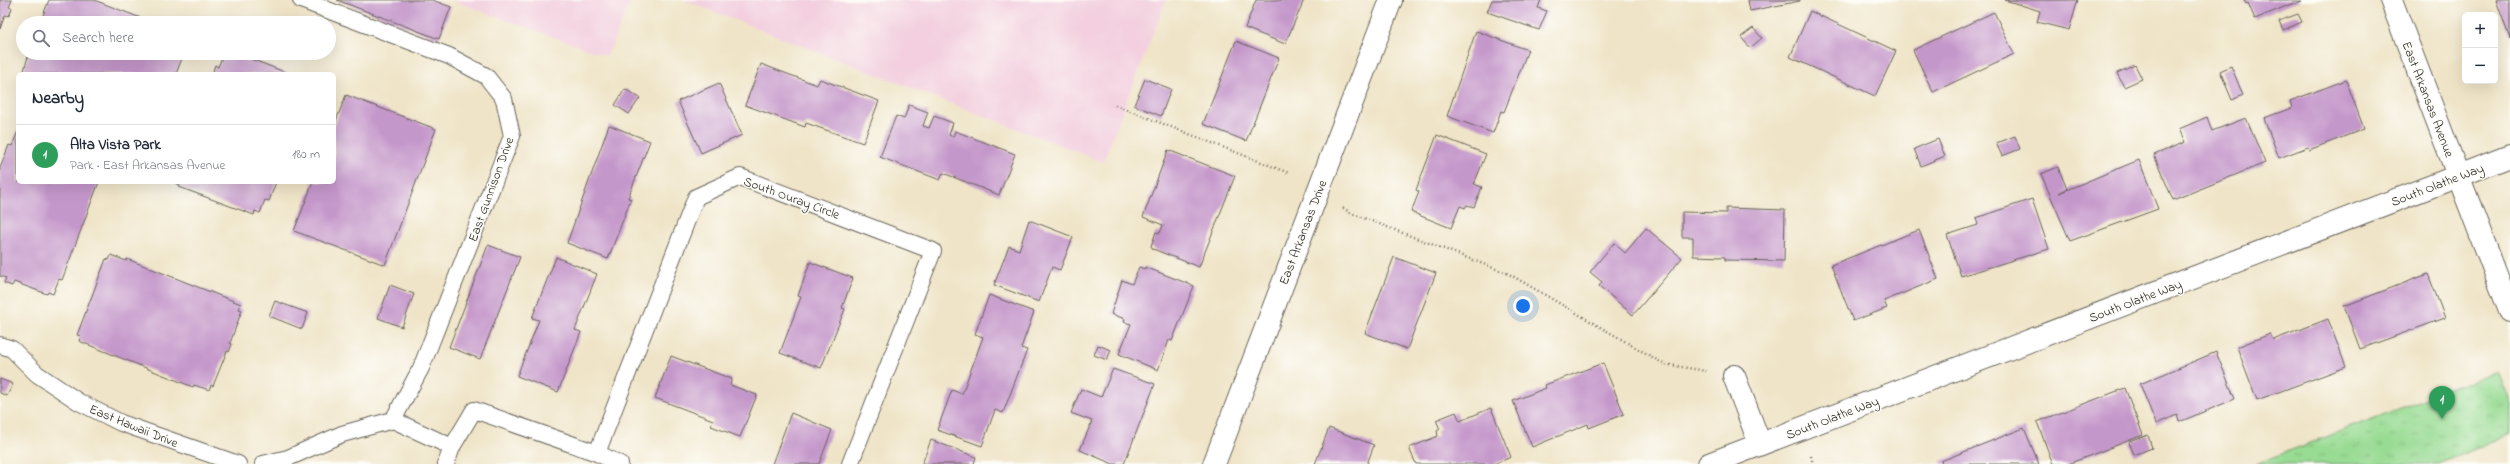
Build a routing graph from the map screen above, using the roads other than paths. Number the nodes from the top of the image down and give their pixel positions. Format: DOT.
graph roads {
  1 [pos="301,0"];
  2 [pos="1391,0"];
  3 [pos="2390,0"];
  4 [pos="2510,156"];
  5 [pos="2458,176"];
  6 [pos="2510,311"];
  7 [pos="0,345"];
  8 [pos="1734,376"];
  9 [pos="392,420"];
  10 [pos="1760,444"];
  11 [pos="452,447"];
  12 [pos="597,453"];
  13 [pos="238,464"];
  14 [pos="262,464"];
  15 [pos="446,464"];
  16 [pos="620,464"];
  17 [pos="850,464"];
  18 [pos="1214,464"];
  19 [pos="1709,464"];
  1 -- 9 [label="lane, East Gunnison Drive"];
  2 -- 18 [label="street, East Arkansas Drive"];
  3 -- 5 [label="street, East Arkansas Avenue"];
  4 -- 5 [label="street, South Olathe Way"];
  5 -- 6 [label="street, East Arkansas Avenue"];
  5 -- 10 [label="street, South Olathe Way"];
  7 -- 13 [label="lane, East Hawaii Drive"];
  8 -- 10 [label="street"];
  9 -- 11 [label="lane"];
  9 -- 14 [label="lane"];
  10 -- 19 [label="street, South Olathe Way"];
  11 -- 12 [label="lane"];
  11 -- 15 [label="lane"];
  12 -- 16 [label="lane"];
  12 -- 17 [label="lane, South Ouray Circle"];
}
